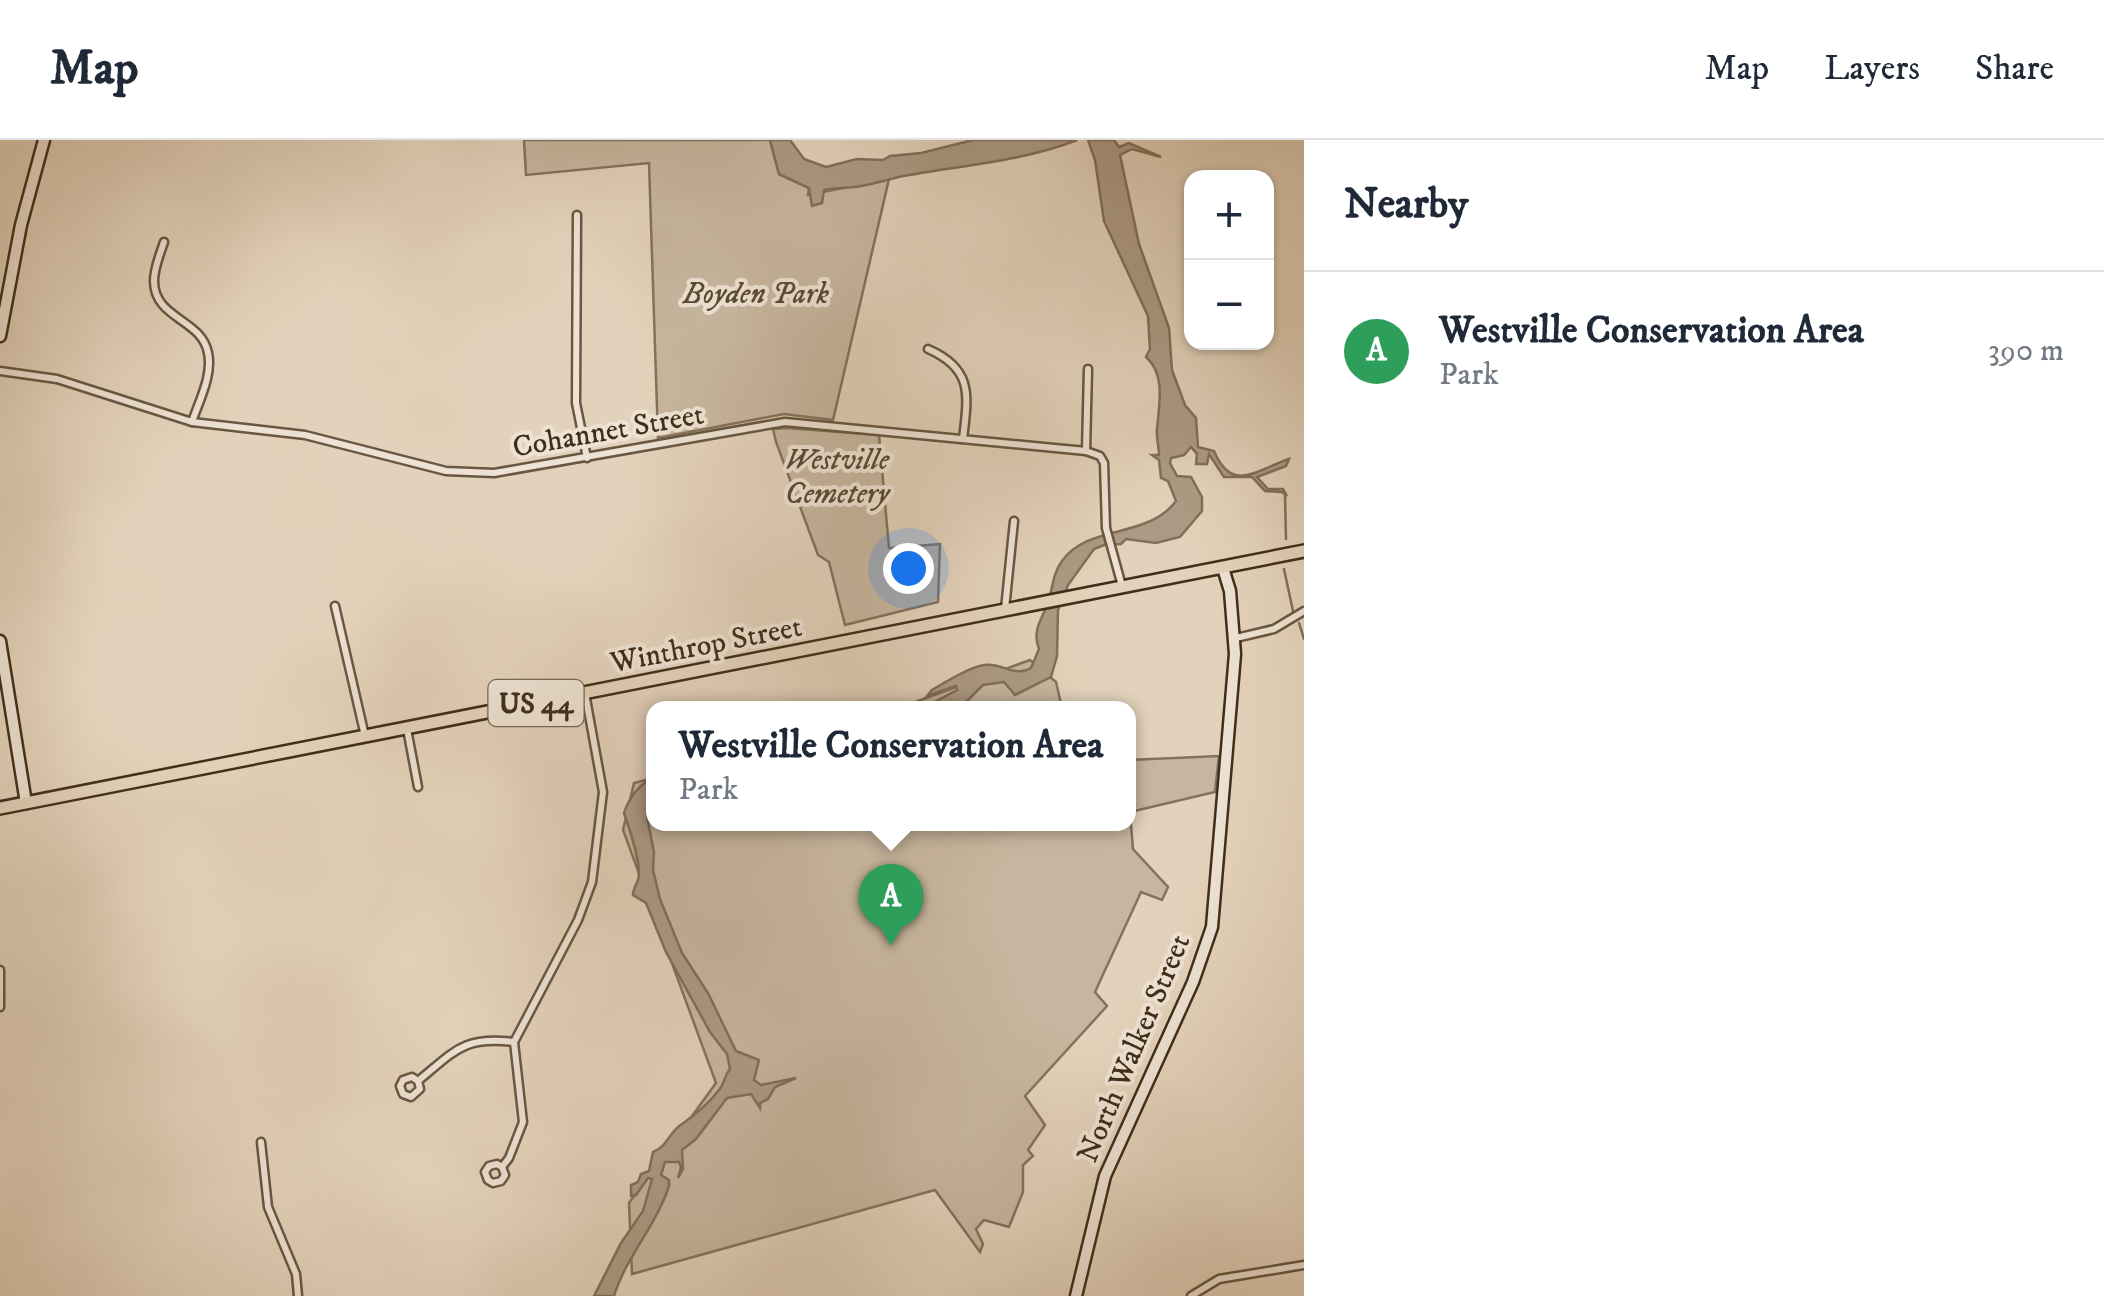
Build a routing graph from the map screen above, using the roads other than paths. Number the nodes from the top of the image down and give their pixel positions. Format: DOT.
graph roads {
  1 [pos="44,140"];
  2 [pos="577,215"];
  3 [pos="164,242"];
  4 [pos="0,336"];
  5 [pos="928,349"];
  6 [pos="1088,369"];
  7 [pos="0,370"];
  8 [pos="192,422"];
  9 [pos="964,440"];
  10 [pos="1086,450"];
  11 [pos="587,458"];
  12 [pos="1014,520"];
  13 [pos="1304,551"];
  14 [pos="1224,568"];
  15 [pos="1122,588"];
  16 [pos="335,606"];
  17 [pos="1004,610"];
  18 [pos="1304,611"];
  19 [pos="1236,638"];
  20 [pos="0,641"];
  21 [pos="585,693"];
  22 [pos="406,728"];
  23 [pos="365,736"];
  24 [pos="418,787"];
  25 [pos="26,803"];
  26 [pos="0,808"];
  27 [pos="0,970"];
  28 [pos="0,1007"];
  29 [pos="514,1042"];
  30 [pos="418,1080"];
  31 [pos="261,1142"];
  32 [pos="502,1167"];
  33 [pos="1304,1265"];
  34 [pos="298,1296"];
  35 [pos="1076,1296"];
  36 [pos="1191,1296"];
  1 -- 4 [label="main road"];
  2 -- 11 [label="street"];
  3 -- 8 [label="street"];
  5 -- 9 [label="street"];
  6 -- 10 [label="street"];
  7 -- 8 [label="street, Cohannet Street"];
  8 -- 11 [label="street, Cohannet Street"];
  9 -- 10 [label="street, Cohannet Street"];
  9 -- 11 [label="street, Cohannet Street"];
  10 -- 15 [label="street"];
  12 -- 17 [label="street"];
  13 -- 14 [label="highway, Winthrop Street / US 44"];
  14 -- 15 [label="highway, Winthrop Street / US 44"];
  14 -- 19 [label="main road, North Walker Street"];
  15 -- 17 [label="highway, Winthrop Street / US 44"];
  16 -- 23 [label="street"];
  17 -- 21 [label="highway, Winthrop Street / US 44"];
  18 -- 19 [label="street"];
  19 -- 35 [label="main road, North Walker Street"];
  20 -- 25 [label="main road"];
  21 -- 22 [label="highway, Winthrop Street / US 44"];
  21 -- 29 [label="street"];
  22 -- 23 [label="highway, Winthrop Street / US 44"];
  22 -- 24 [label="street"];
  23 -- 25 [label="highway, Winthrop Street / US 44"];
  25 -- 26 [label="highway, Winthrop Street / US 44"];
  27 -- 28 [label="street"];
  29 -- 30 [label="street"];
  29 -- 32 [label="street"];
  31 -- 34 [label="street"];
  33 -- 36 [label="street"];
}
